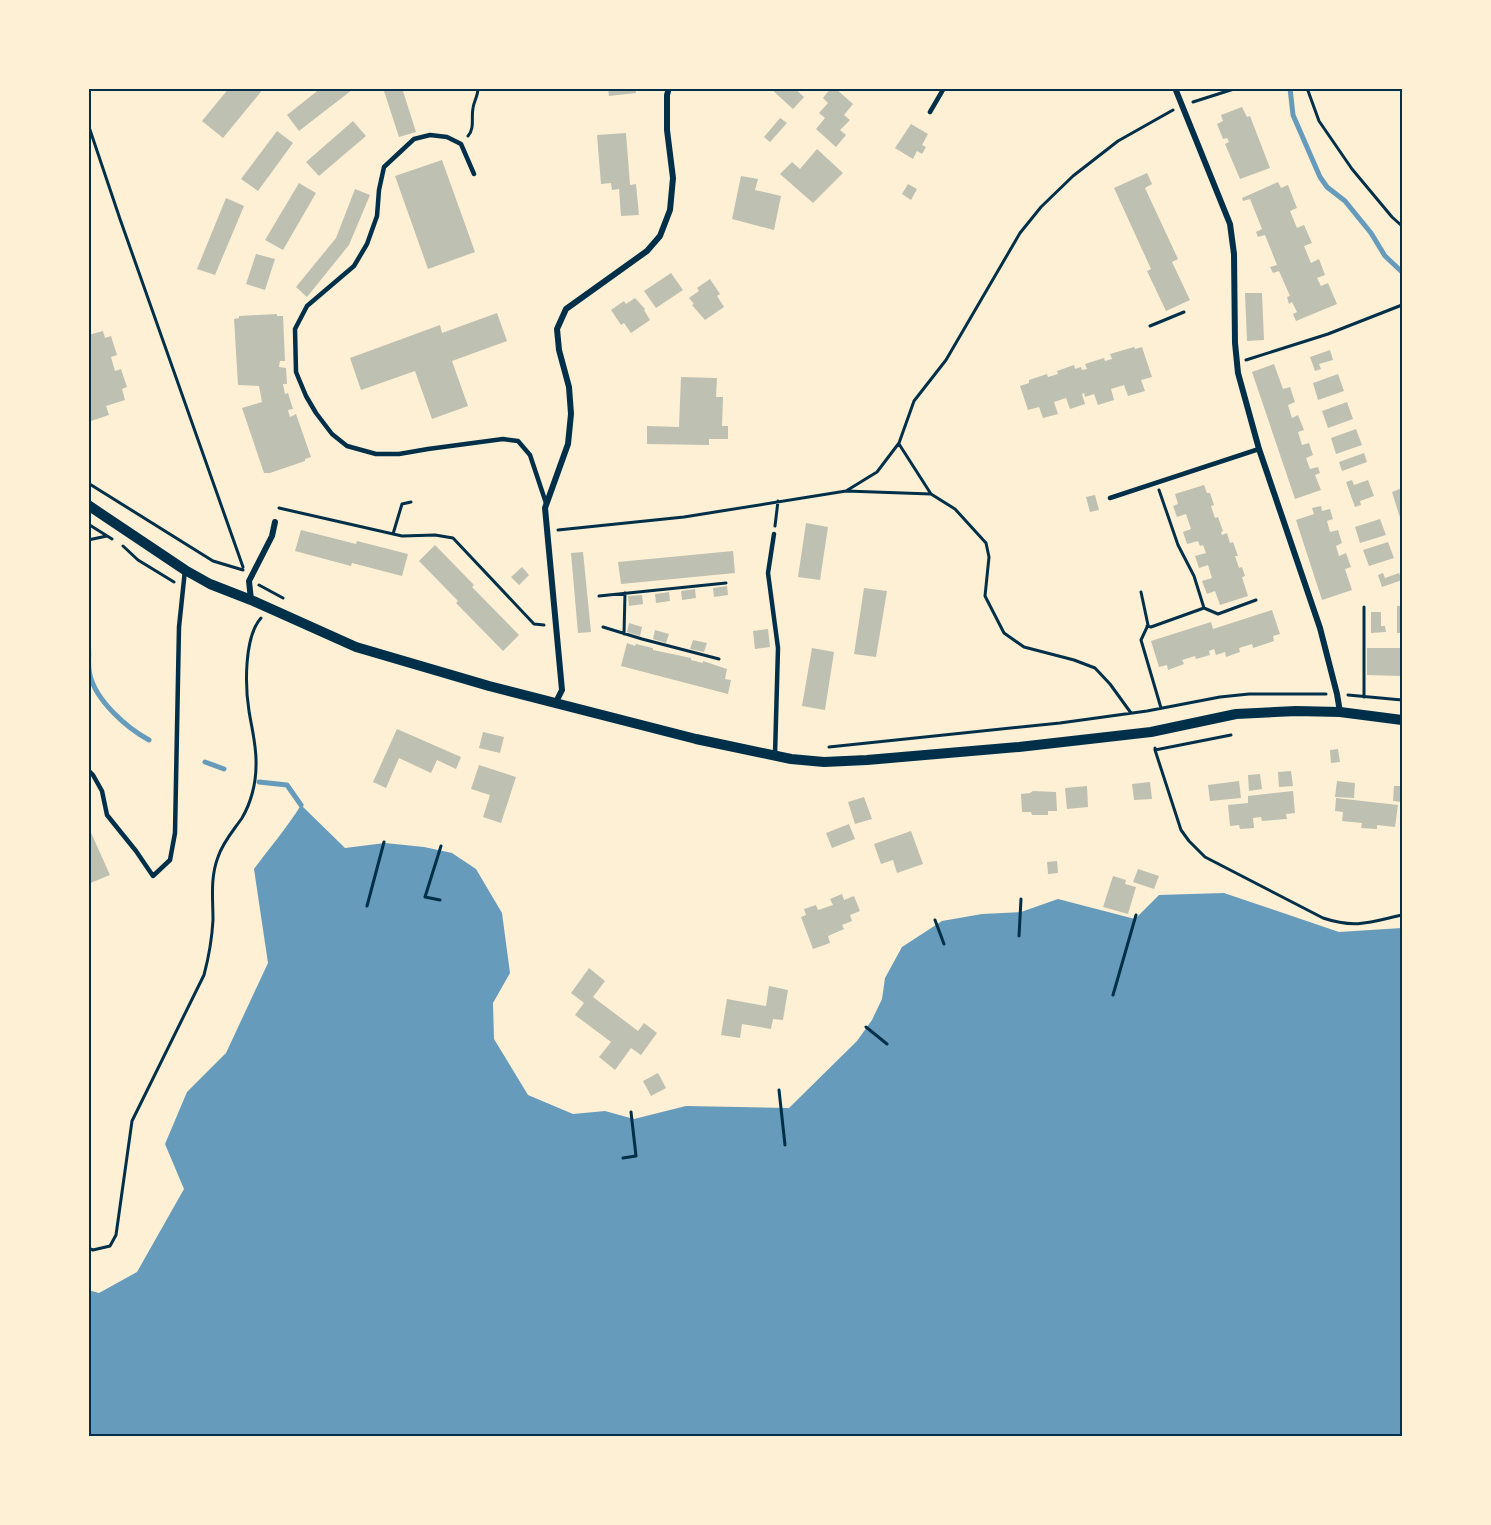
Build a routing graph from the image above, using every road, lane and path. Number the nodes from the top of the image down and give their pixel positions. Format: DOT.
graph roads {
  1 [pos="478,88"];
  2 [pos="669,88"];
  3 [pos="944,88"];
  4 [pos="1175,88"];
  5 [pos="1237,88"];
  6 [pos="1307,88"];
  7 [pos="1182,105"];
  8 [pos="930,112"];
  9 [pos="88,124"];
  10 [pos="461,144"];
  11 [pos="474,174"];
  12 [pos="1402,226"];
  13 [pos="1402,305"];
  14 [pos="1184,312"];
  15 [pos="1150,326"];
  16 [pos="1237,363"];
  17 [pos="899,443"];
  18 [pos="1259,449"];
  19 [pos="88,483"];
  20 [pos="1157,483"];
  21 [pos="846,491"];
  22 [pos="931,494"];
  23 [pos="1110,498"];
  24 [pos="778,501"];
  25 [pos="411,502"];
  26 [pos="546,503"];
  27 [pos="88,505"];
  28 [pos="279,508"];
  29 [pos="275,522"];
  30 [pos="88,524"];
  31 [pos="545,531"];
  32 [pos="393,534"];
  33 [pos="774,534"];
  34 [pos="107,536"];
  35 [pos="88,540"];
  36 [pos="115,541"];
  37 [pos="122,545"];
  38 [pos="185,570"];
  39 [pos="249,581"];
  40 [pos="726,583"];
  41 [pos="182,588"];
  42 [pos="1142,592"];
  43 [pos="625,593"];
  44 [pos="599,596"];
  45 [pos="251,600"];
  46 [pos="286,600"];
  47 [pos="1256,600"];
  48 [pos="1364,607"];
  49 [pos="1204,608"];
  50 [pos="254,626"];
  51 [pos="555,626"];
  52 [pos="1147,626"];
  53 [pos="603,627"];
  54 [pos="624,634"];
  55 [pos="719,659"];
  56 [pos="1337,694"];
  57 [pos="1364,697"];
  58 [pos="1402,700"];
  59 [pos="556,702"];
  60 [pos="1161,708"];
  61 [pos="1340,712"];
  62 [pos="1131,713"];
  63 [pos="1402,720"];
  64 [pos="1231,735"];
  65 [pos="1184,744"];
  66 [pos="826,747"];
  67 [pos="1155,750"];
  68 [pos="775,756"];
  69 [pos="88,770"];
  70 [pos="384,842"];
  71 [pos="441,846"];
  72 [pos="1021,899"];
  73 [pos="440,900"];
  74 [pos="367,906"];
  75 [pos="1136,915"];
  76 [pos="1402,915"];
  77 [pos="935,920"];
  78 [pos="1019,936"];
  79 [pos="944,944"];
  80 [pos="1113,995"];
  81 [pos="866,1027"];
  82 [pos="887,1044"];
  83 [pos="779,1090"];
  84 [pos="631,1112"];
  85 [pos="785,1145"];
  86 [pos="623,1158"];
  87 [pos="88,1248"];
  1 -- 10 [label="path"];
  2 -- 26 [label="street"];
  3 -- 8 [label="lane"];
  4 -- 7 [label="street"];
  5 -- 7 [label="path"];
  6 -- 12 [label="path"];
  7 -- 16 [label="street"];
  7 -- 17 [label="path"];
  9 -- 19 [label="path"];
  10 -- 11 [label="lane"];
  10 -- 26 [label="lane"];
  13 -- 16 [label="path"];
  14 -- 15 [label="path"];
  16 -- 18 [label="street"];
  17 -- 21 [label="path"];
  17 -- 22 [label="path"];
  18 -- 20 [label="lane"];
  18 -- 56 [label="street"];
  20 -- 23 [label="lane"];
  20 -- 49 [label="path"];
  21 -- 22 [label="path"];
  21 -- 24 [label="path"];
  22 -- 62 [label="path"];
  24 -- 31 [label="path"];
  24 -- 33 [label="path"];
  25 -- 32 [label="path"];
  26 -- 31 [label="street"];
  27 -- 38 [label="street"];
  28 -- 32 [label="path"];
  29 -- 39 [label="street"];
  30 -- 34 [label="path"];
  31 -- 51 [label="street"];
  32 -- 51 [label="path"];
  33 -- 68 [label="lane"];
  34 -- 35 [label="path"];
  34 -- 36 [label="path"];
  37 -- 41 [label="path"];
  38 -- 41 [label="lane"];
  38 -- 45 [label="street"];
  39 -- 45 [label="street"];
  39 -- 46 [label="path"];
  40 -- 43 [label="path"];
  41 -- 69 [label="lane"];
  42 -- 52 [label="path"];
  43 -- 44 [label="path"];
  43 -- 54 [label="path"];
  45 -- 59 [label="street"];
  47 -- 49 [label="path"];
  48 -- 57 [label="path"];
  49 -- 52 [label="path"];
  50 -- 87 [label="path"];
  51 -- 59 [label="street"];
  52 -- 60 [label="path"];
  53 -- 54 [label="path"];
  54 -- 55 [label="path"];
  56 -- 57 [label="path"];
  56 -- 60 [label="path"];
  56 -- 61 [label="street"];
  57 -- 58 [label="path"];
  59 -- 68 [label="street"];
  60 -- 62 [label="path"];
  61 -- 63 [label="street"];
  61 -- 68 [label="street"];
  62 -- 66 [label="path"];
  64 -- 65 [label="path"];
  67 -- 76 [label="path"];
  70 -- 74 [label="path"];
  71 -- 73 [label="path"];
  72 -- 78 [label="path"];
  75 -- 80 [label="path"];
  77 -- 79 [label="path"];
  81 -- 82 [label="path"];
  83 -- 85 [label="path"];
  84 -- 86 [label="path"];
}
